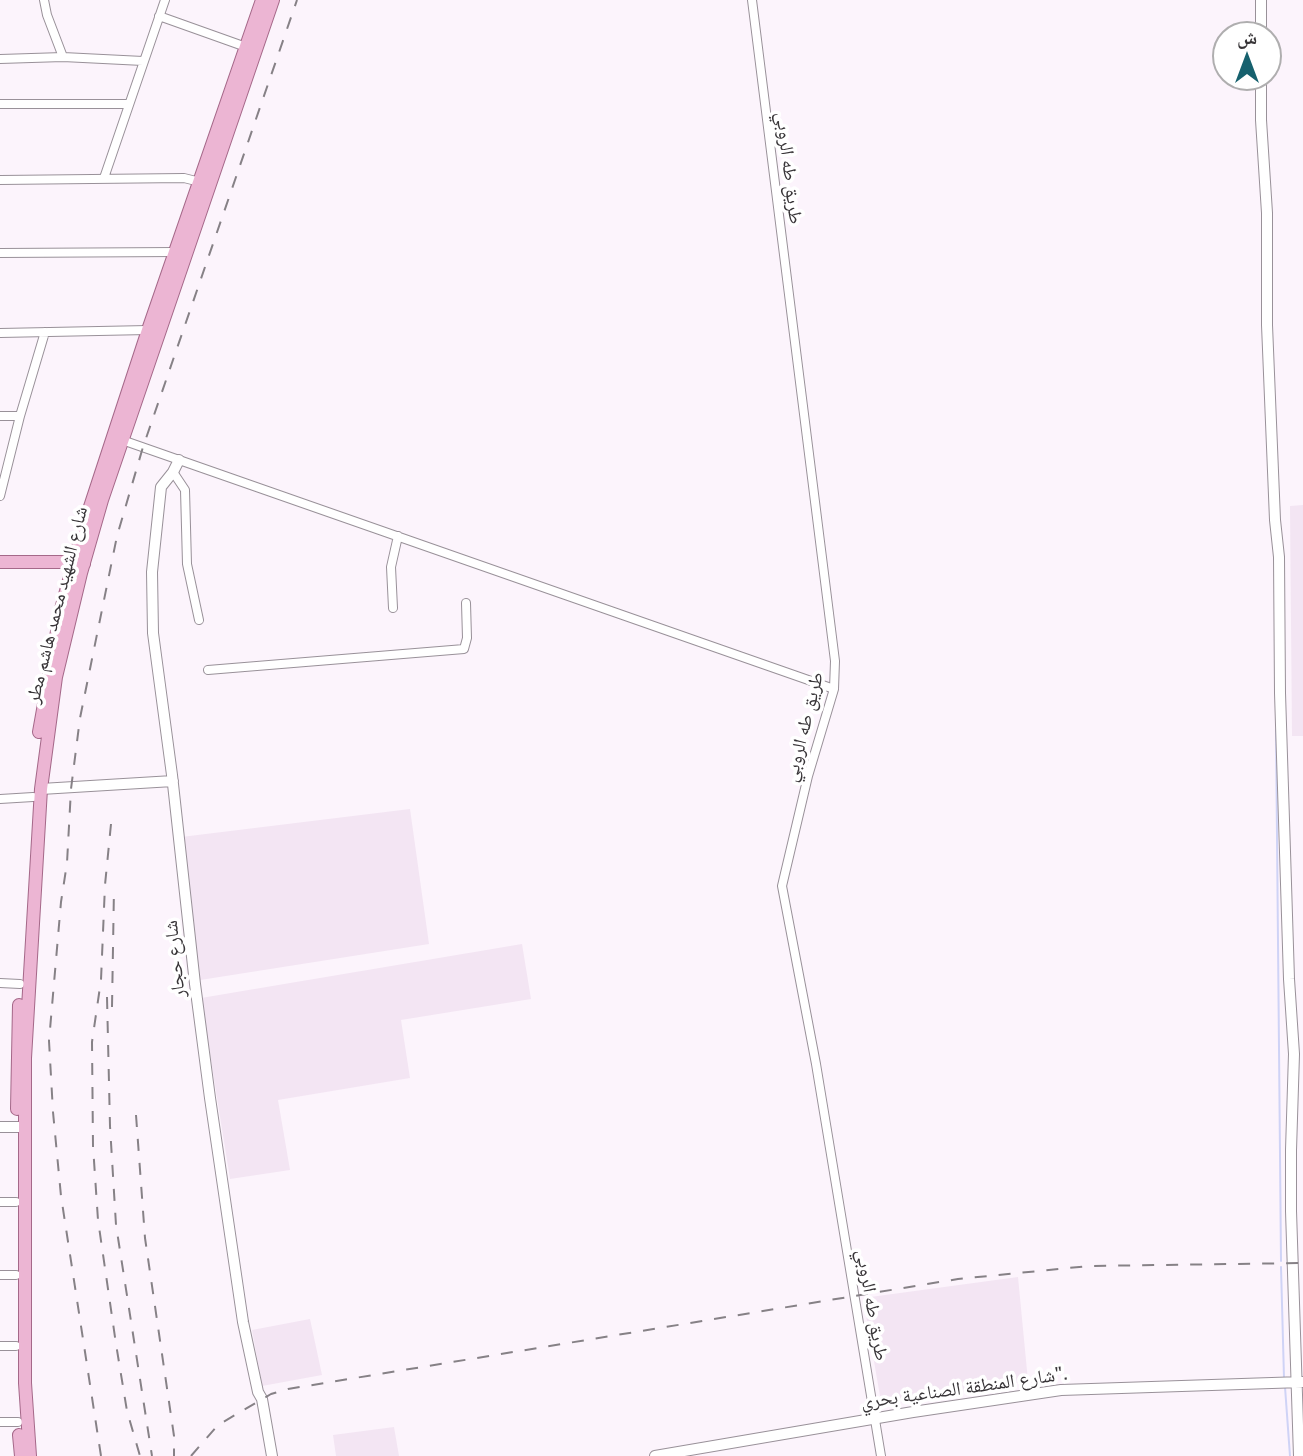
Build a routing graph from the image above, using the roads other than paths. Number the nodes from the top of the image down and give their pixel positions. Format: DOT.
graph roads {
  1 [pos="44,0"];
  2 [pos="166,0"];
  3 [pos="262,0"];
  4 [pos="273,0"];
  5 [pos="752,0"];
  6 [pos="1261,0"];
  7 [pos="159,16"];
  8 [pos="1261,21"];
  9 [pos="246,47"];
  10 [pos="63,57"];
  11 [pos="0,59"];
  12 [pos="143,61"];
  13 [pos="1262,91"];
  14 [pos="0,104"];
  15 [pos="128,104"];
  16 [pos="104,178"];
  17 [pos="0,180"];
  18 [pos="200,182"];
  19 [pos="176,251"];
  20 [pos="0,253"];
  21 [pos="148,330"];
  22 [pos="45,332"];
  23 [pos="0,333"];
  24 [pos="0,416"];
  25 [pos="20,416"];
  26 [pos="122,440"];
  27 [pos="179,460"];
  28 [pos="173,472"];
  29 [pos="2,479"];
  30 [pos="0,496"];
  31 [pos="397,536"];
  32 [pos="0,562"];
  33 [pos="79,567"];
  34 [pos="0,570"];
  35 [pos="466,603"];
  36 [pos="393,608"];
  37 [pos="199,620"];
  38 [pos="208,670"];
  39 [pos="834,689"];
  40 [pos="173,781"];
  41 [pos="37,793"];
  42 [pos="0,799"];
  43 [pos="0,983"];
  44 [pos="20,984"];
  45 [pos="0,1127"];
  46 [pos="21,1127"];
  47 [pos="0,1202"];
  48 [pos="16,1202"];
  49 [pos="1299,1260"];
  50 [pos="0,1275"];
  51 [pos="16,1275"];
  52 [pos="0,1346"];
  53 [pos="16,1346"];
  54 [pos="1292,1382"];
  55 [pos="875,1419"];
  56 [pos="0,1422"];
  57 [pos="18,1422"];
  58 [pos="21,1456"];
  59 [pos="30,1456"];
  60 [pos="272,1456"];
  61 [pos="655,1456"];
  62 [pos="881,1456"];
  63 [pos="1299,1456"];
  1 -- 10 [label="street"];
  2 -- 7 [label="street"];
  3 -- 9 [label="main road, شارع الشهيد محمد هاشم مطر"];
  4 -- 26 [label="main road, شارع الشهيد محمد هاشم مطر"];
  5 -- 39 [label="street, طريق طه الروبي"];
  6 -- 8 [label="street"];
  7 -- 9 [label="street"];
  7 -- 12 [label="street"];
  9 -- 18 [label="main road, شارع الشهيد محمد هاشم مطر"];
  10 -- 11 [label="street"];
  10 -- 12 [label="street"];
  12 -- 15 [label="street"];
  13 -- 49 [label="street"];
  14 -- 15 [label="street"];
  15 -- 16 [label="street"];
  16 -- 17 [label="street"];
  16 -- 18 [label="street"];
  18 -- 19 [label="main road, شارع الشهيد محمد هاشم مطر"];
  19 -- 20 [label="street"];
  19 -- 21 [label="main road, شارع الشهيد محمد هاشم مطر"];
  21 -- 22 [label="street"];
  21 -- 33 [label="main road, شارع الشهيد محمد هاشم مطر"];
  22 -- 23 [label="street"];
  22 -- 25 [label="street"];
  24 -- 25 [label="street"];
  25 -- 29 [label="street"];
  26 -- 27 [label="street"];
  26 -- 33 [label="main road, شارع الشهيد محمد هاشم مطر"];
  27 -- 28 [label="street, شارع حجار"];
  27 -- 31 [label="street"];
  28 -- 37 [label="street"];
  28 -- 40 [label="street, شارع حجار"];
  29 -- 30 [label="street"];
  31 -- 36 [label="street"];
  31 -- 39 [label="street"];
  32 -- 33 [label="main road"];
  33 -- 34 [label="main road"];
  33 -- 41 [label="main road, شارع الشهيد محمد هاشم مطر"];
  35 -- 38 [label="street"];
  39 -- 55 [label="street, طريق طه الروبي"];
  40 -- 41 [label="street"];
  40 -- 60 [label="street, شارع حجار"];
  41 -- 42 [label="street"];
  41 -- 44 [label="main road, شارع الشهيد محمد هاشم مطر"];
  41 -- 46 [label="main road, شارع الشهيد محمد هاشم مطر"];
  43 -- 44 [label="street"];
  44 -- 46 [label="main road, شارع الشهيد محمد هاشم مطر"];
  45 -- 46 [label="street"];
  46 -- 48 [label="main road, شارع الشهيد محمد هاشم مطر"];
  46 -- 59 [label="main road, شارع الشهيد محمد هاشم مطر"];
  47 -- 48 [label="street"];
  48 -- 51 [label="main road, شارع الشهيد محمد هاشم مطر"];
  49 -- 54 [label="street"];
  50 -- 51 [label="street"];
  51 -- 53 [label="main road, شارع الشهيد محمد هاشم مطر"];
  52 -- 53 [label="street"];
  53 -- 57 [label="main road, شارع الشهيد محمد هاشم مطر"];
  54 -- 55 [label="street, شارع المنطقة الصناعية بحري\"."];
  54 -- 63 [label="street"];
  55 -- 61 [label="street, شارع المنطقة الصناعية بحري\"."];
  55 -- 62 [label="street, طريق طه الروبي"];
  56 -- 57 [label="street"];
  57 -- 58 [label="main road, شارع الشهيد محمد هاشم مطر"];
}
